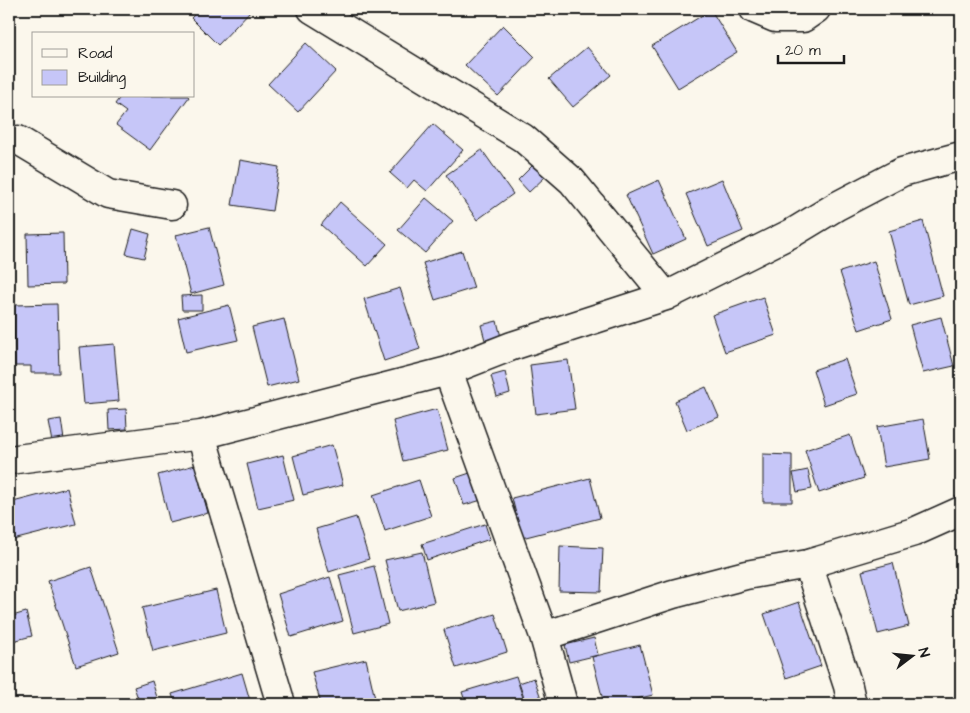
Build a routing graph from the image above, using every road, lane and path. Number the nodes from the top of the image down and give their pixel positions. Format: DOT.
graph roads {
  1 [pos="312,9"];
  2 [pos="754,9"];
  3 [pos="816,9"];
  4 [pos="12,143"];
  5 [pos="961,156"];
  6 [pos="172,205"];
  7 [pos="666,296"];
  8 [pos="448,371"];
  9 [pos="201,435"];
  10 [pos="9,460"];
  11 [pos="961,511"];
  12 [pos="808,564"];
  13 [pos="544,636"];
  14 [pos="281,704"];
  15 [pos="563,704"];
  16 [pos="852,704"];
  1 -- 7 [label="street"];
  2 -- 3 [label="street"];
  4 -- 6 [label="street"];
  5 -- 7 [label="street"];
  7 -- 8 [label="street"];
  8 -- 9 [label="street"];
  8 -- 13 [label="street"];
  9 -- 10 [label="street"];
  9 -- 14 [label="street"];
  11 -- 12 [label="street"];
  12 -- 13 [label="street"];
  12 -- 16 [label="street"];
  13 -- 15 [label="street"];
}
